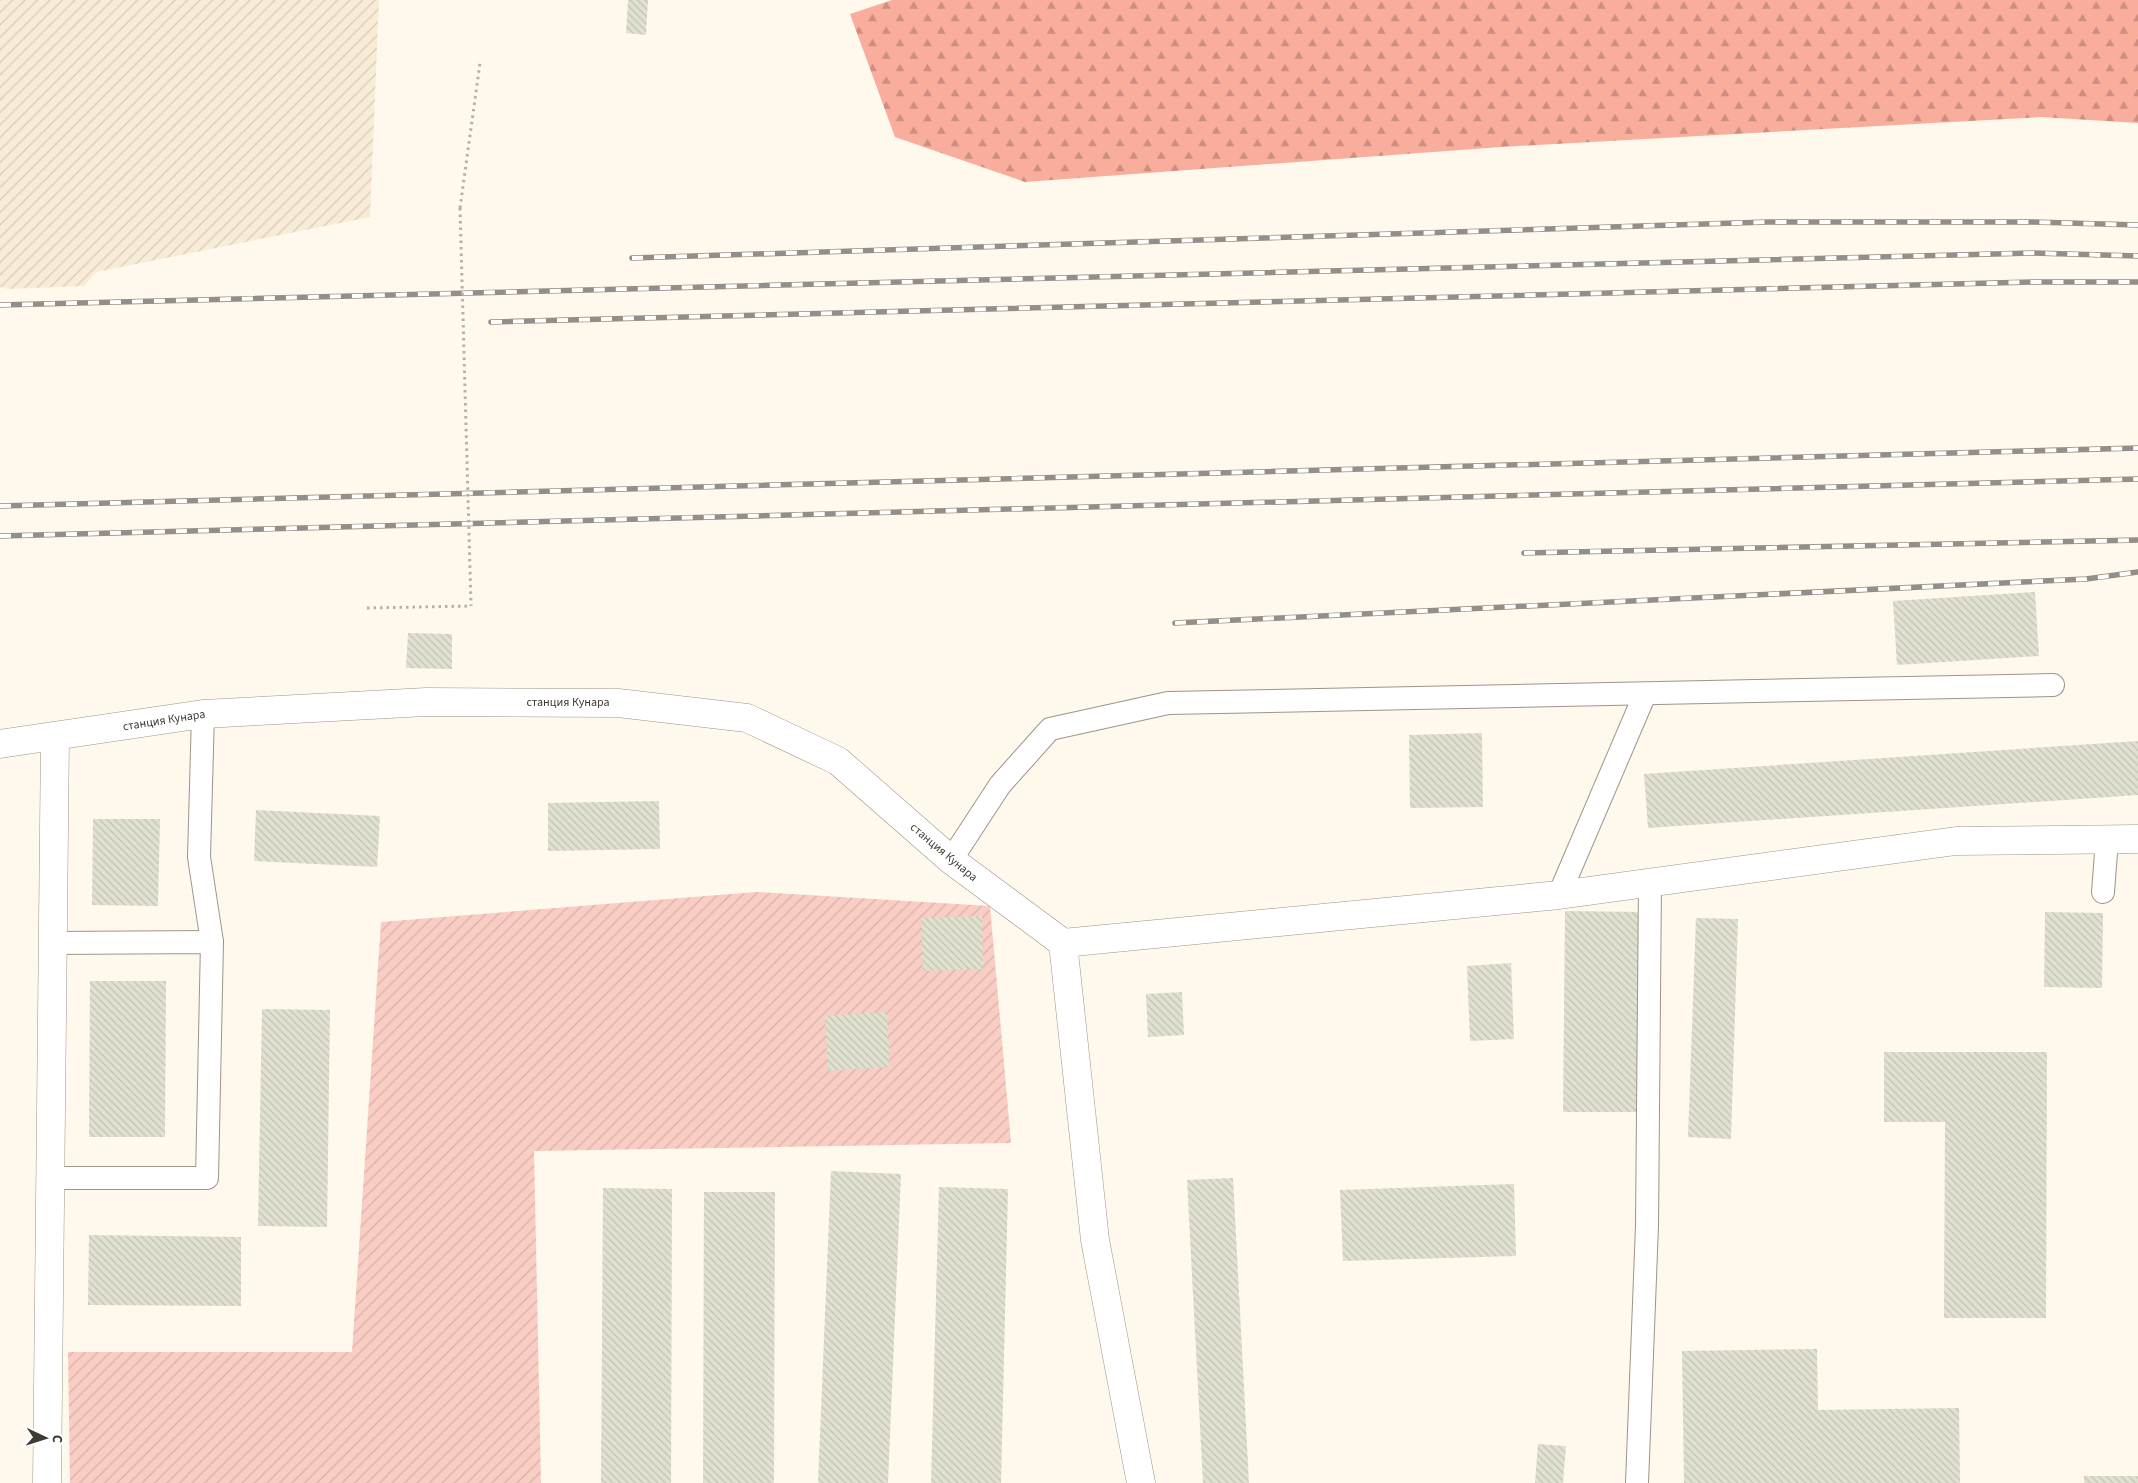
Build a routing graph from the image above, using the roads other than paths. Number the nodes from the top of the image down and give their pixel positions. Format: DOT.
graph roads {
  1 [pos="2053,684"];
  2 [pos="1645,694"];
  3 [pos="203,714"];
  4 [pos="55,737"];
  5 [pos="0,744"];
  6 [pos="2138,839"];
  7 [pos="2107,840"];
  8 [pos="951,860"];
  9 [pos="1650,882"];
  10 [pos="2103,892"];
  11 [pos="1559,895"];
  12 [pos="212,942"];
  13 [pos="52,943"];
  14 [pos="1063,943"];
  15 [pos="51,1178"];
  16 [pos="47,1483"];
  17 [pos="1141,1483"];
  18 [pos="1637,1483"];
  1 -- 2 [label="lane"];
  2 -- 8 [label="lane"];
  2 -- 11 [label="lane"];
  3 -- 4 [label="street, станция Кунара"];
  3 -- 8 [label="street, станция Кунара"];
  3 -- 12 [label="lane"];
  4 -- 5 [label="street, станция Кунара"];
  4 -- 13 [label="street"];
  6 -- 7 [label="street"];
  7 -- 9 [label="street"];
  7 -- 10 [label="lane"];
  8 -- 14 [label="street, станция Кунара"];
  9 -- 11 [label="street"];
  9 -- 18 [label="lane"];
  11 -- 14 [label="street"];
  12 -- 13 [label="lane"];
  12 -- 15 [label="lane"];
  13 -- 15 [label="street"];
  14 -- 17 [label="street"];
  15 -- 16 [label="street"];
}
